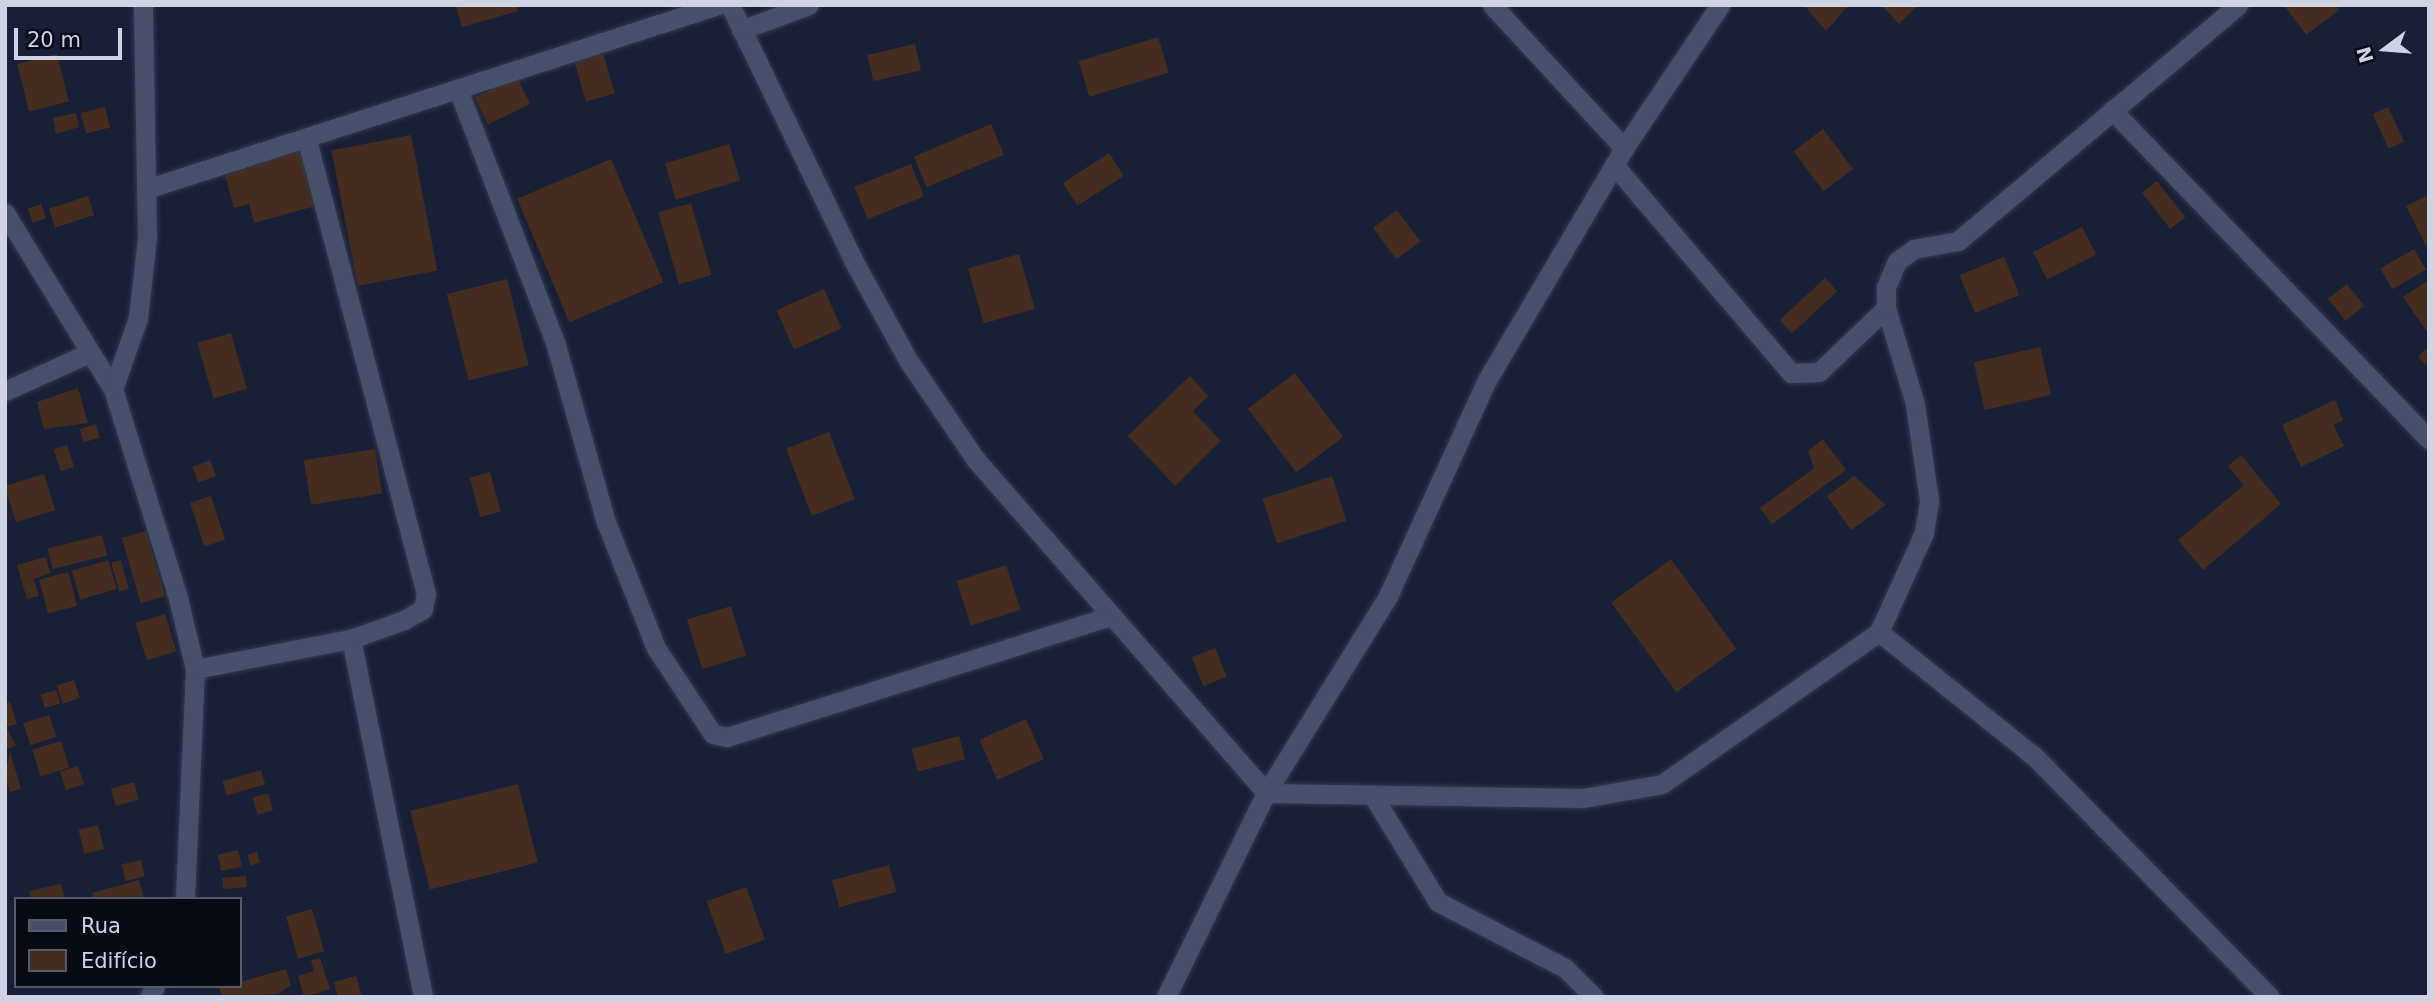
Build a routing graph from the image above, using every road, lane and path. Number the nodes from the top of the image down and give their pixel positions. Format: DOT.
graph roads {
  1 [pos="143,5"];
  2 [pos="718,5"];
  3 [pos="730,5"];
  4 [pos="809,5"];
  5 [pos="1492,5"];
  6 [pos="1720,5"];
  7 [pos="2238,5"];
  8 [pos="741,30"];
  9 [pos="459,92"];
  10 [pos="2112,110"];
  11 [pos="307,139"];
  12 [pos="1619,157"];
  13 [pos="146,189"];
  14 [pos="5,213"];
  15 [pos="1886,308"];
  16 [pos="89,353"];
  17 [pos="113,389"];
  18 [pos="5,391"];
  19 [pos="2429,439"];
  20 [pos="1108,617"];
  21 [pos="1879,632"];
  22 [pos="351,639"];
  23 [pos="195,669"];
  24 [pos="1266,793"];
  25 [pos="1373,796"];
  26 [pos="185,897"];
  27 [pos="424,997"];
  28 [pos="1166,997"];
  29 [pos="1594,997"];
  30 [pos="2270,997"];
  1 -- 13 [label="street"];
  2 -- 9 [label="street"];
  3 -- 8 [label="street"];
  4 -- 8 [label="street"];
  5 -- 12 [label="street"];
  6 -- 12 [label="street"];
  7 -- 10 [label="street"];
  8 -- 20 [label="street"];
  9 -- 11 [label="street"];
  9 -- 20 [label="street"];
  10 -- 15 [label="street"];
  10 -- 19 [label="street"];
  11 -- 13 [label="street"];
  11 -- 22 [label="street"];
  12 -- 15 [label="street"];
  12 -- 24 [label="street"];
  13 -- 17 [label="street"];
  14 -- 16 [label="street"];
  15 -- 21 [label="street"];
  16 -- 17 [label="street"];
  16 -- 18 [label="street"];
  17 -- 23 [label="street"];
  20 -- 24 [label="street"];
  21 -- 25 [label="street"];
  21 -- 30 [label="street"];
  22 -- 23 [label="street"];
  22 -- 27 [label="street"];
  23 -- 26 [label="street"];
  24 -- 25 [label="street"];
  24 -- 28 [label="street"];
  25 -- 29 [label="street"];
}
